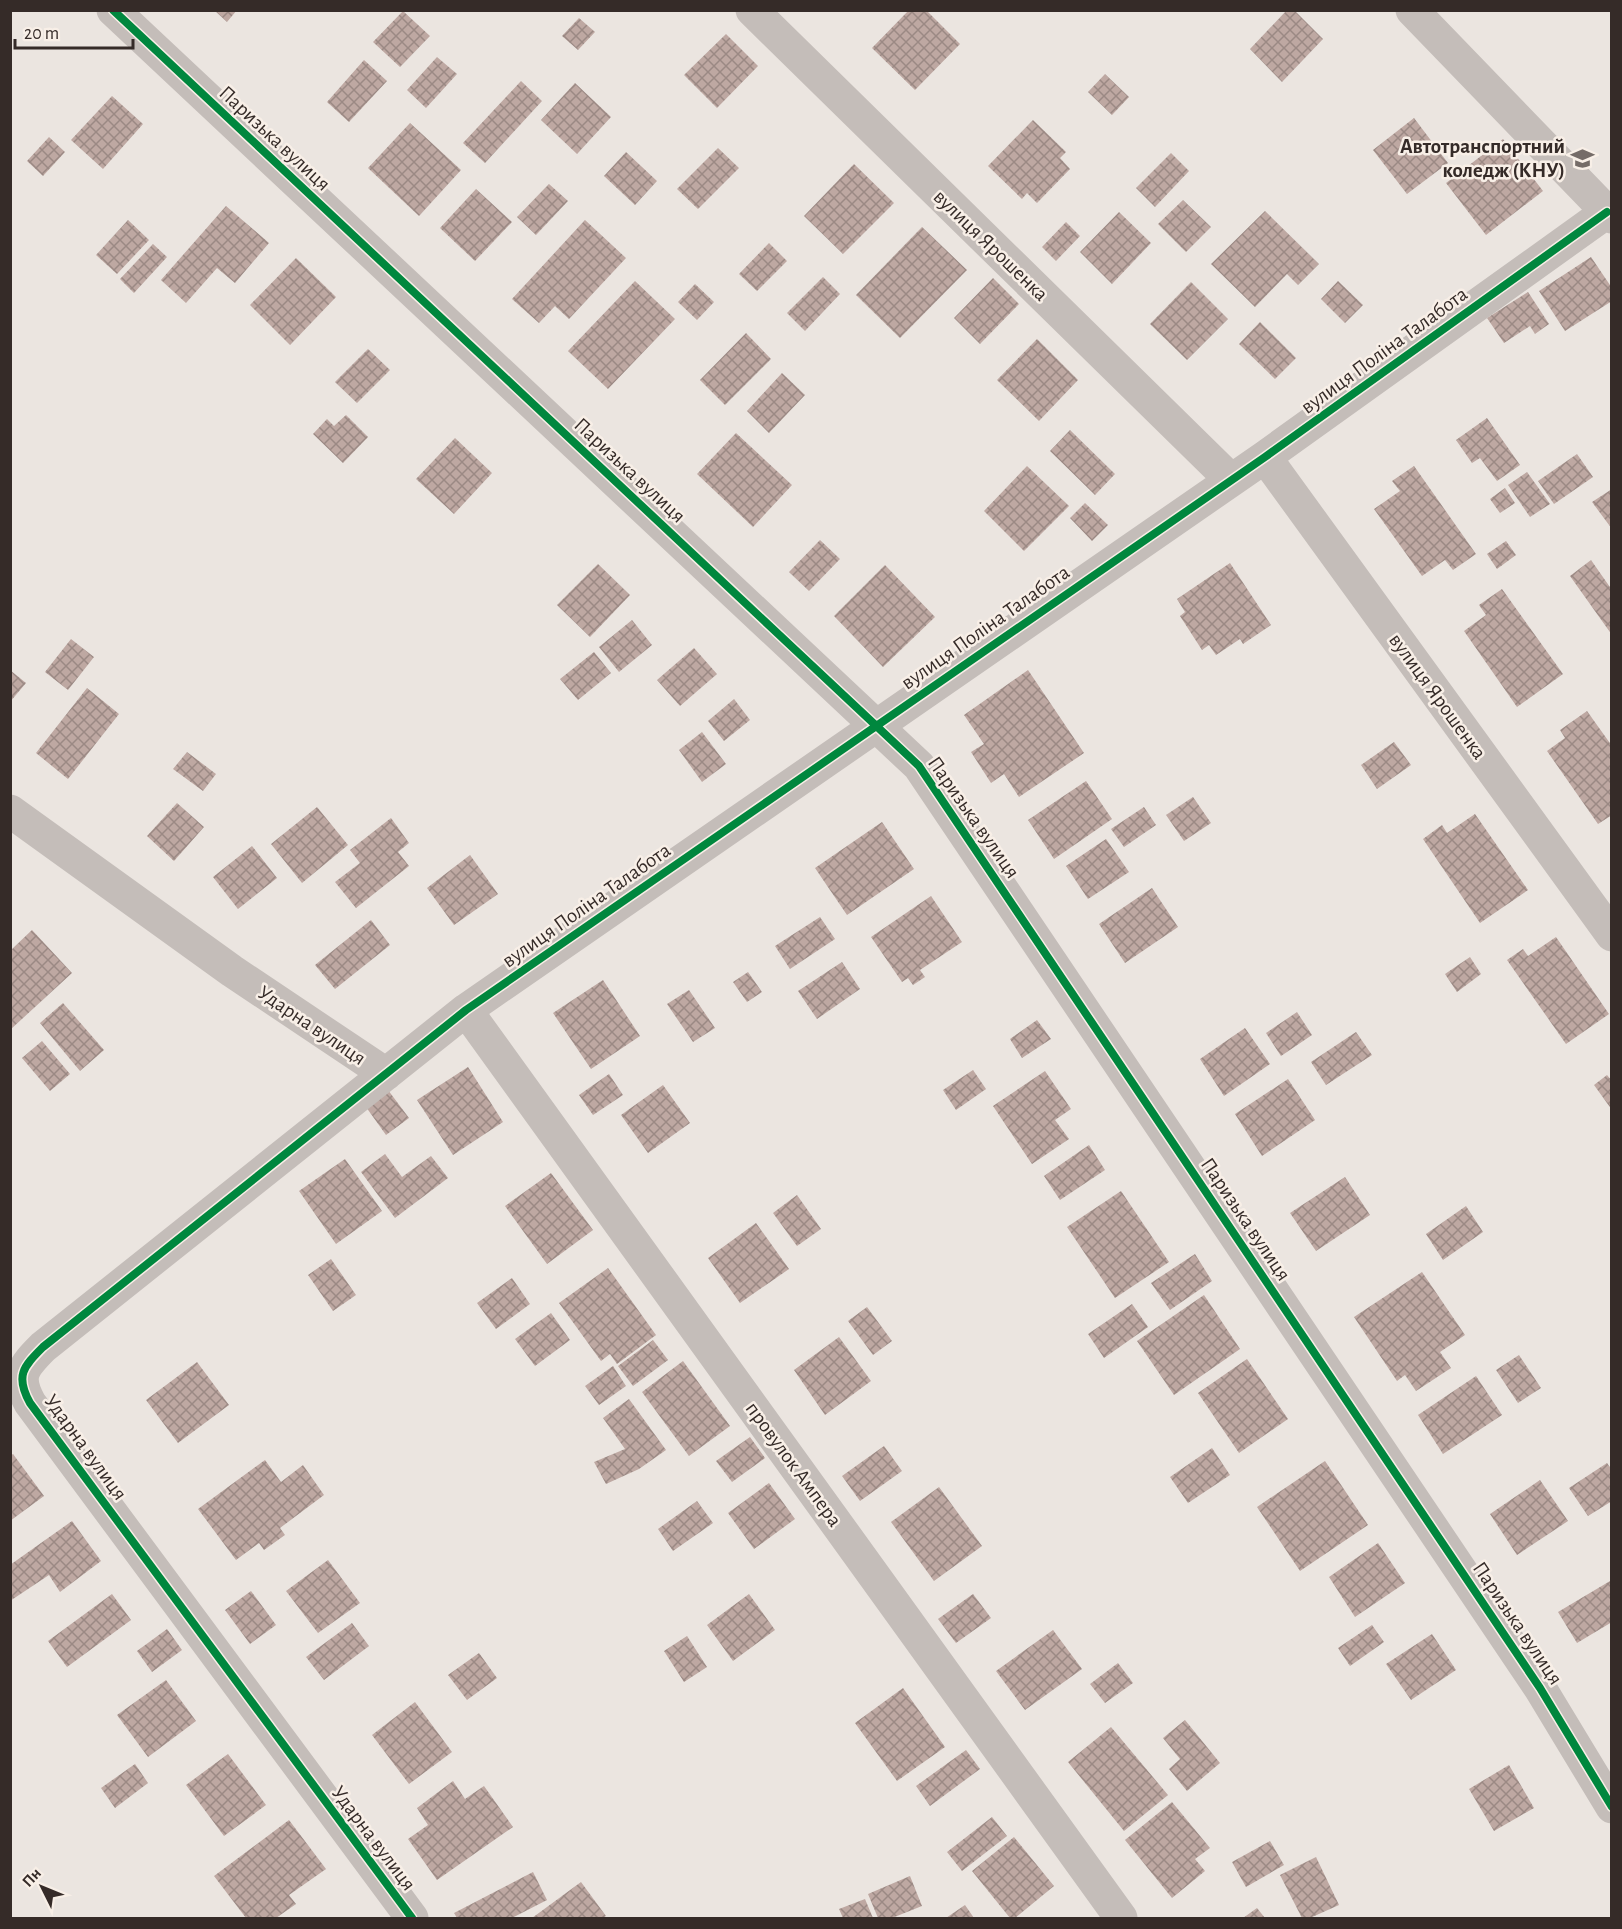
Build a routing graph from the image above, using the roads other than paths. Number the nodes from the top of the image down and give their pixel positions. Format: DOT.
graph roads {
  1 [pos="113,10"];
  2 [pos="752,10"];
  3 [pos="1412,10"];
  4 [pos="1609,214"];
  5 [pos="1265,457"];
  6 [pos="1230,479"];
  7 [pos="877,724"];
  8 [pos="10,811"];
  9 [pos="1611,934"];
  10 [pos="466,1010"];
  11 [pos="386,1074"];
  12 [pos="16,1371"];
  13 [pos="1611,1807"];
  14 [pos="412,1918"];
  15 [pos="1122,1918"];
  1 -- 7 [label="street, Паризька вулиця"];
  2 -- 6 [label="street, вулиця Ярошенка"];
  3 -- 4 [label="street"];
  4 -- 5 [label="street, вулиця Поліна Талабота"];
  5 -- 6 [label="street, вулиця Поліна Талабота"];
  5 -- 9 [label="street, вулиця Ярошенка"];
  6 -- 7 [label="street, вулиця Поліна Талабота"];
  7 -- 10 [label="street, вулиця Поліна Талабота"];
  7 -- 13 [label="street, Паризька вулиця"];
  8 -- 11 [label="street, Ударна вулиця"];
  10 -- 11 [label="street, вулиця Поліна Талабота"];
  10 -- 15 [label="street, провулок Ампера"];
  11 -- 12 [label="street, Ударна вулиця"];
  12 -- 14 [label="street, Ударна вулиця"];
}
